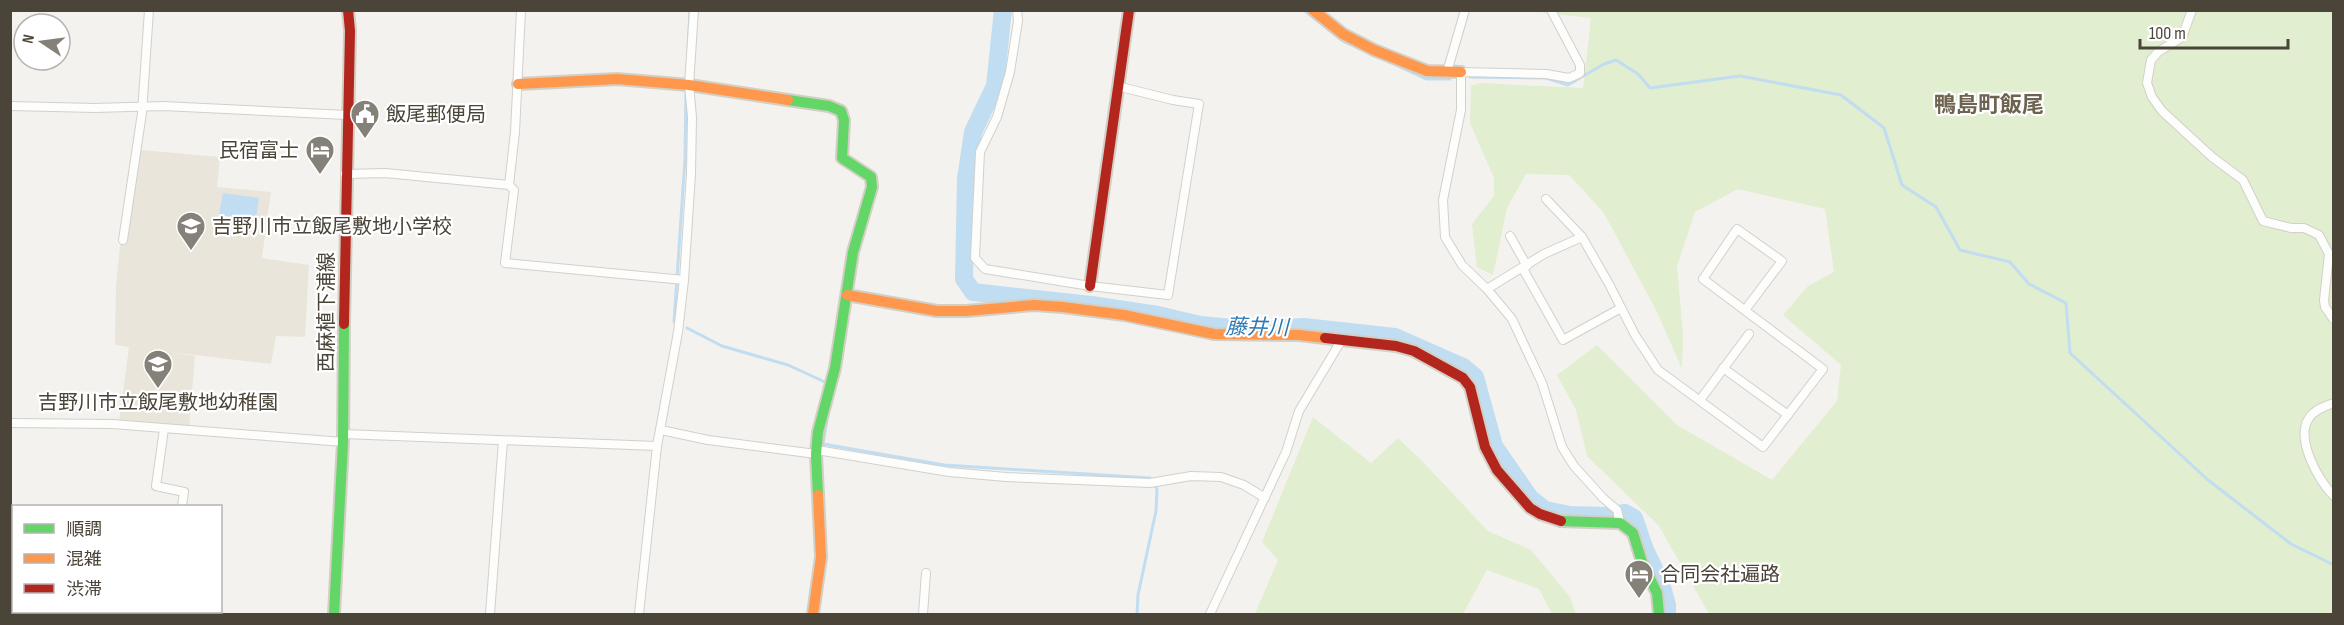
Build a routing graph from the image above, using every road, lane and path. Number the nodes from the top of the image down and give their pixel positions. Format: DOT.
graph roads {
  1 [pos="148,10"];
  2 [pos="348,10"];
  3 [pos="521,10"];
  4 [pos="694,10"];
  5 [pos="1017,10"];
  6 [pos="1129,10"];
  7 [pos="1313,10"];
  8 [pos="1465,10"];
  9 [pos="1551,10"];
  10 [pos="2192,10"];
  11 [pos="1448,72"];
  12 [pos="1461,72"];
  13 [pos="518,84"];
  14 [pos="687,85"];
  15 [pos="1117,86"];
  16 [pos="10,106"];
  17 [pos="142,106"];
  18 [pos="347,115"];
  19 [pos="345,174"];
  20 [pos="509,185"];
  21 [pos="1546,199"];
  22 [pos="1510,236"];
  23 [pos="1581,237"];
  24 [pos="123,240"];
  25 [pos="1525,268"];
  26 [pos="680,280"];
  27 [pos="1090,286"];
  28 [pos="1487,289"];
  29 [pos="847,295"];
  30 [pos="1621,308"];
  31 [pos="1745,310"];
  32 [pos="2334,320"];
  33 [pos="1749,334"];
  34 [pos="1341,341"];
  35 [pos="1723,368"];
  36 [pos="1703,396"];
  37 [pos="2334,403"];
  38 [pos="1788,416"];
  39 [pos="10,423"];
  40 [pos="164,429"];
  41 [pos="661,430"];
  42 [pos="343,438"];
  43 [pos="503,441"];
  44 [pos="657,446"];
  45 [pos="817,452"];
  46 [pos="2334,496"];
  47 [pos="1265,498"];
  48 [pos="182,505"];
  49 [pos="1619,517"];
  50 [pos="926,573"];
  51 [pos="641,614"];
  52 [pos="334,615"];
  53 [pos="490,615"];
  54 [pos="813,615"];
  55 [pos="923,615"];
  56 [pos="1210,615"];
  57 [pos="1659,615"];
  1 -- 17 [label="street"];
  2 -- 18 [label="street, 西麻植下浦線"];
  3 -- 13 [label="street"];
  4 -- 14 [label="street"];
  5 -- 27 [label="street"];
  6 -- 15 [label="street"];
  7 -- 11 [label="street"];
  8 -- 11 [label="street"];
  9 -- 12 [label="street"];
  10 -- 32 [label="street"];
  11 -- 12 [label="street"];
  12 -- 28 [label="street"];
  13 -- 14 [label="street"];
  13 -- 20 [label="street"];
  14 -- 26 [label="street"];
  14 -- 29 [label="street"];
  15 -- 27 [label="street"];
  15 -- 27 [label="street"];
  16 -- 17 [label="street"];
  17 -- 18 [label="street"];
  17 -- 24 [label="street"];
  18 -- 19 [label="street, 西麻植下浦線"];
  19 -- 20 [label="street"];
  19 -- 42 [label="street, 西麻植下浦線"];
  20 -- 26 [label="street"];
  21 -- 23 [label="street"];
  22 -- 25 [label="street"];
  23 -- 25 [label="street"];
  23 -- 30 [label="street"];
  25 -- 28 [label="street"];
  25 -- 30 [label="street"];
  26 -- 41 [label="street"];
  28 -- 49 [label="street"];
  29 -- 34 [label="street"];
  29 -- 45 [label="street"];
  30 -- 38 [label="street"];
  31 -- 31 [label="street"];
  31 -- 38 [label="street"];
  33 -- 35 [label="street"];
  34 -- 47 [label="street"];
  34 -- 49 [label="street"];
  35 -- 36 [label="street"];
  35 -- 38 [label="street"];
  37 -- 46 [label="street"];
  39 -- 40 [label="street"];
  40 -- 42 [label="street"];
  40 -- 48 [label="street"];
  41 -- 44 [label="street"];
  41 -- 45 [label="street"];
  42 -- 43 [label="street"];
  42 -- 52 [label="street, 西麻植下浦線"];
  43 -- 44 [label="street"];
  43 -- 53 [label="street"];
  44 -- 51 [label="street"];
  45 -- 47 [label="street"];
  45 -- 54 [label="street"];
  47 -- 56 [label="street"];
  49 -- 57 [label="street"];
  50 -- 55 [label="street"];
}
